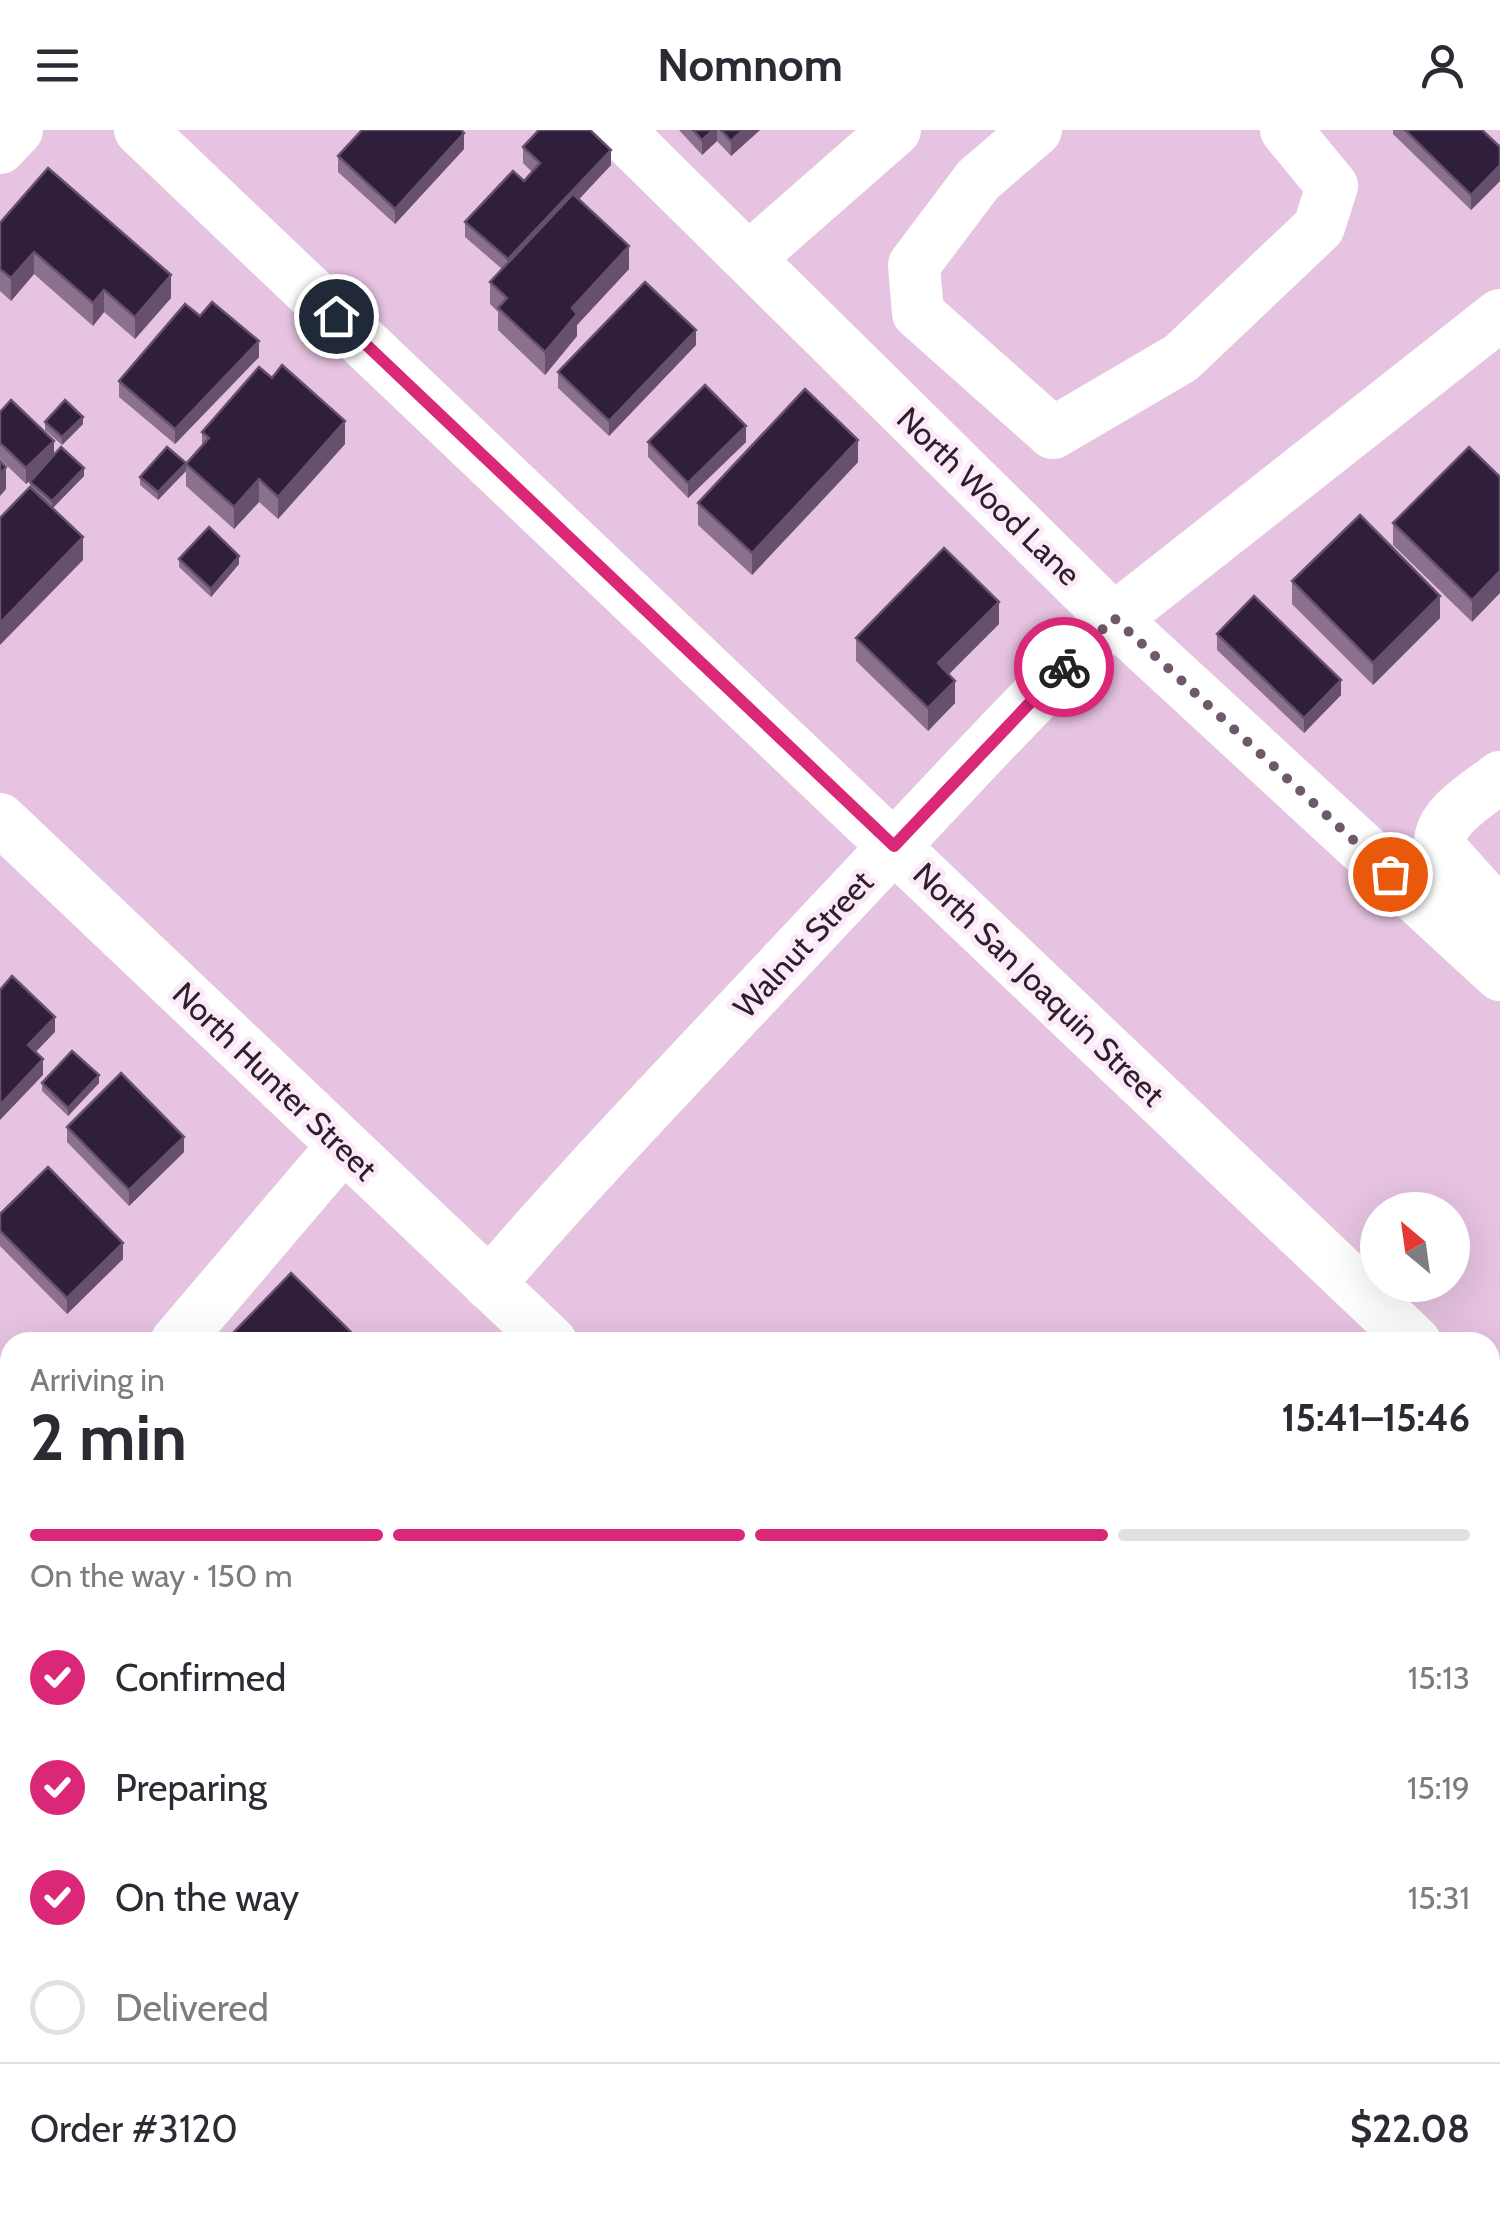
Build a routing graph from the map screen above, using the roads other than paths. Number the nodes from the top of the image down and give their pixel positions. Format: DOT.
graph roads {
  1 [pos="17,130"];
  2 [pos="140,130"];
  3 [pos="618,130"];
  4 [pos="895,130"];
  5 [pos="1036,130"];
  6 [pos="1286,130"];
  7 [pos="0,148"];
  8 [pos="748,258"];
  9 [pos="1500,314"];
  10 [pos="1114,618"];
  11 [pos="1500,776"];
  12 [pos="0,819"];
  13 [pos="894,846"];
  14 [pos="1500,915"];
  15 [pos="1500,976"];
  16 [pos="343,1146"];
  17 [pos="489,1284"];
  18 [pos="185,1332"];
  19 [pos="540,1332"];
  20 [pos="1404,1332"];
  1 -- 7 [label="street"];
  2 -- 13 [label="street, North San Joaquin Street"];
  3 -- 8 [label="street, North Wood Lane"];
  4 -- 8 [label="street"];
  5 -- 6 [label="street"];
  8 -- 10 [label="street, North Wood Lane"];
  9 -- 10 [label="street, Walnut Street"];
  10 -- 13 [label="street, Walnut Street"];
  10 -- 15 [label="street, North Wood Lane"];
  11 -- 14 [label="street"];
  12 -- 16 [label="street, North Hunter Street"];
  13 -- 17 [label="street, Walnut Street"];
  13 -- 20 [label="street, North San Joaquin Street"];
  16 -- 17 [label="street, North Hunter Street"];
  16 -- 18 [label="street"];
  17 -- 19 [label="street, North Hunter Street"];
}
